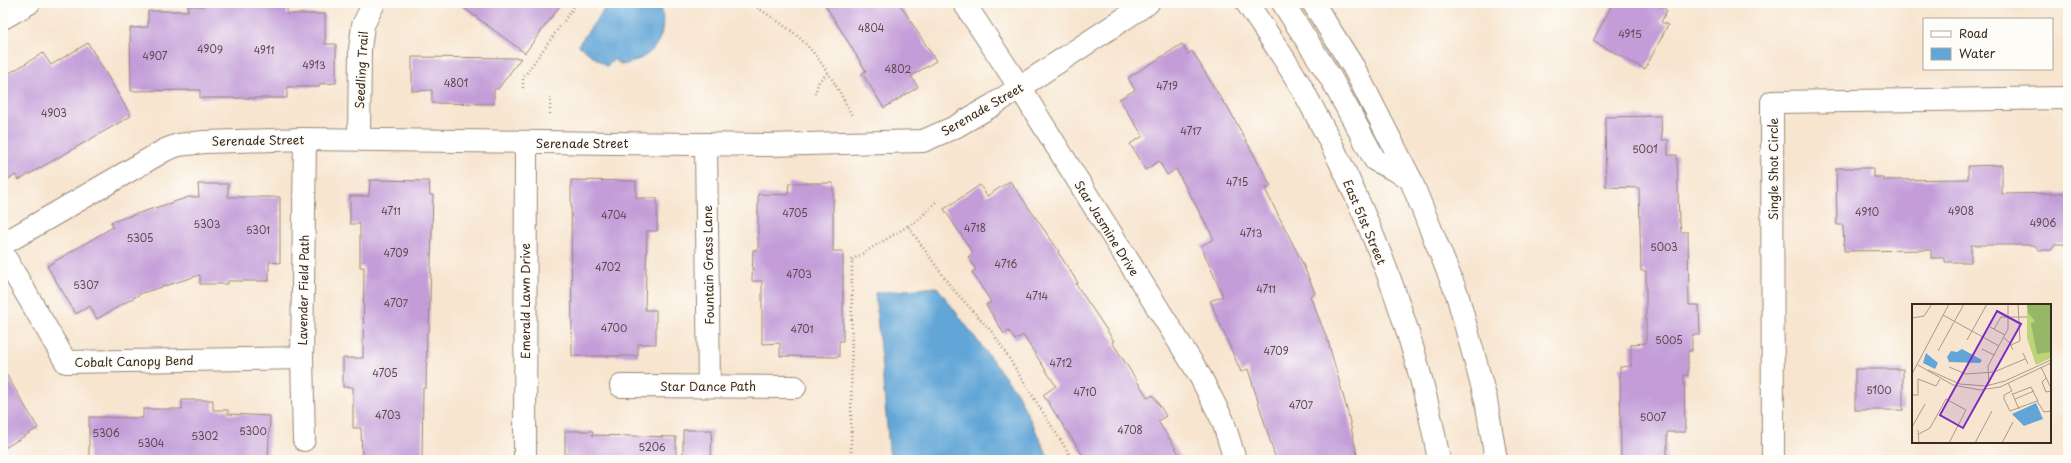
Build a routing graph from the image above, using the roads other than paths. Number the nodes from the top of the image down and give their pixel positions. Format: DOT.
graph roads {
  1 [pos="30,3"];
  2 [pos="374,3"];
  3 [pos="964,3"];
  4 [pos="1148,3"];
  5 [pos="1247,3"];
  6 [pos="1283,3"];
  7 [pos="1313,3"];
  8 [pos="3,18"];
  9 [pos="1020,88"];
  10 [pos="2068,98"];
  11 [pos="305,139"];
  12 [pos="359,139"];
  13 [pos="526,143"];
  14 [pos="706,144"];
  15 [pos="1410,178"];
  16 [pos="3,244"];
  17 [pos="3,254"];
  18 [pos="302,358"];
  19 [pos="621,386"];
  20 [pos="709,386"];
  21 [pos="795,387"];
  22 [pos="304,440"];
  23 [pos="525,460"];
  24 [pos="1235,460"];
  25 [pos="1439,460"];
  26 [pos="1496,460"];
  27 [pos="1774,460"];
  1 -- 8 [label="street"];
  2 -- 12 [label="street, Seedling Trail"];
  3 -- 9 [label="street, Star Jasmine Drive"];
  4 -- 9 [label="street, Serenade Street"];
  5 -- 25 [label="street, East 51st Street"];
  6 -- 15 [label="street"];
  7 -- 15 [label="street"];
  9 -- 14 [label="street, Serenade Street"];
  9 -- 24 [label="street, Star Jasmine Drive"];
  10 -- 27 [label="street, Single Shot Circle"];
  11 -- 12 [label="street, Serenade Street"];
  11 -- 16 [label="street, Serenade Street"];
  11 -- 18 [label="street, Lavender Field Path"];
  12 -- 13 [label="street, Serenade Street"];
  13 -- 14 [label="street, Serenade Street"];
  13 -- 23 [label="street, Emerald Lawn Drive"];
  14 -- 20 [label="street, Fountain Grass Lane"];
  15 -- 26 [label="street"];
  17 -- 18 [label="street, Cobalt Canopy Bend"];
  18 -- 22 [label="street, Lavender Field Path"];
  19 -- 20 [label="street, Star Dance Path"];
  20 -- 21 [label="street, Star Dance Path"];
}
